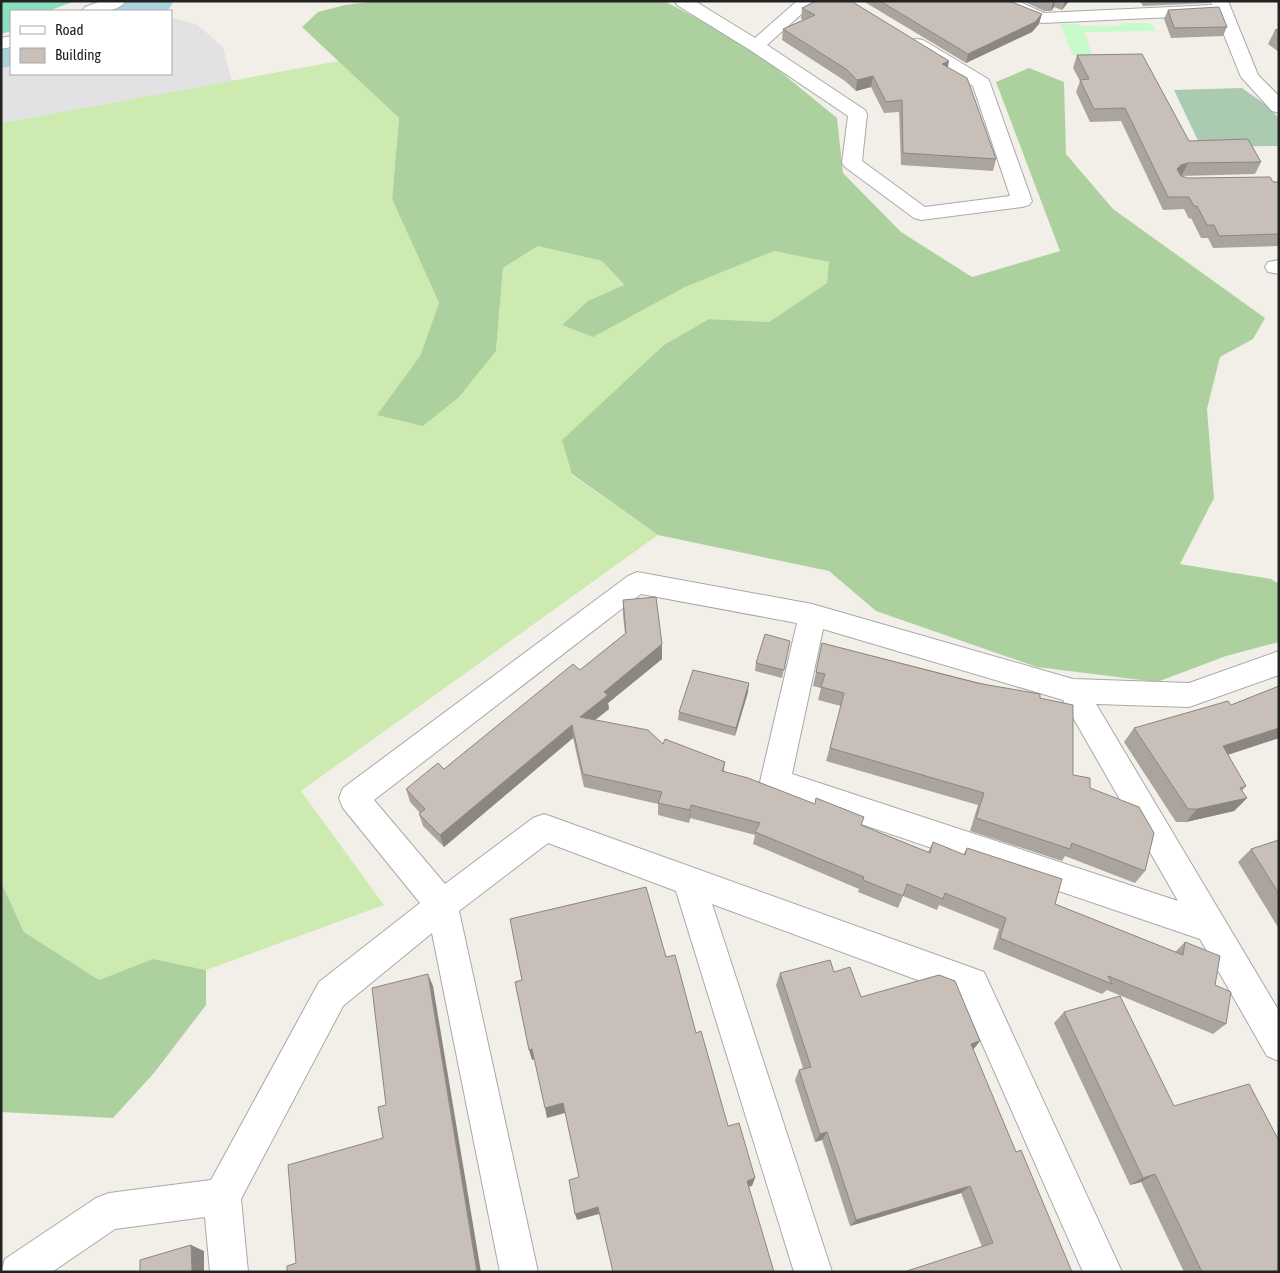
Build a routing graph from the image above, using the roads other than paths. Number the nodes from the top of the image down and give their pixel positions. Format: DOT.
graph roads {
  1 [pos="118,1"];
  2 [pos="683,1"];
  3 [pos="808,1"];
  4 [pos="1003,1"];
  5 [pos="1107,1"];
  6 [pos="1221,6"];
  7 [pos="94,10"];
  8 [pos="1094,17"];
  9 [pos="906,37"];
  10 [pos="756,46"];
  11 [pos="1279,107"];
  12 [pos="812,615"];
  13 [pos="1279,663"];
  14 [pos="1073,691"];
  15 [pos="689,882"];
  16 [pos="442,905"];
  17 [pos="1210,927"];
  18 [pos="1279,1044"];
  19 [pos="222,1197"];
  20 [pos="18,1272"];
  21 [pos="229,1272"];
  22 [pos="518,1272"];
  23 [pos="813,1272"];
  24 [pos="1103,1272"];
  1 -- 7 [label="street"];
  2 -- 10 [label="street"];
  3 -- 10 [label="street"];
  4 -- 8 [label="street"];
  5 -- 8 [label="street"];
  6 -- 8 [label="street"];
  6 -- 11 [label="street"];
  9 -- 10 [label="street"];
  12 -- 14 [label="street"];
  12 -- 16 [label="street"];
  12 -- 17 [label="street"];
  13 -- 14 [label="street"];
  14 -- 17 [label="street"];
  15 -- 16 [label="street"];
  15 -- 23 [label="street"];
  15 -- 24 [label="street"];
  16 -- 19 [label="street"];
  16 -- 22 [label="street"];
  17 -- 18 [label="street"];
  19 -- 20 [label="street"];
  19 -- 21 [label="street"];
}
